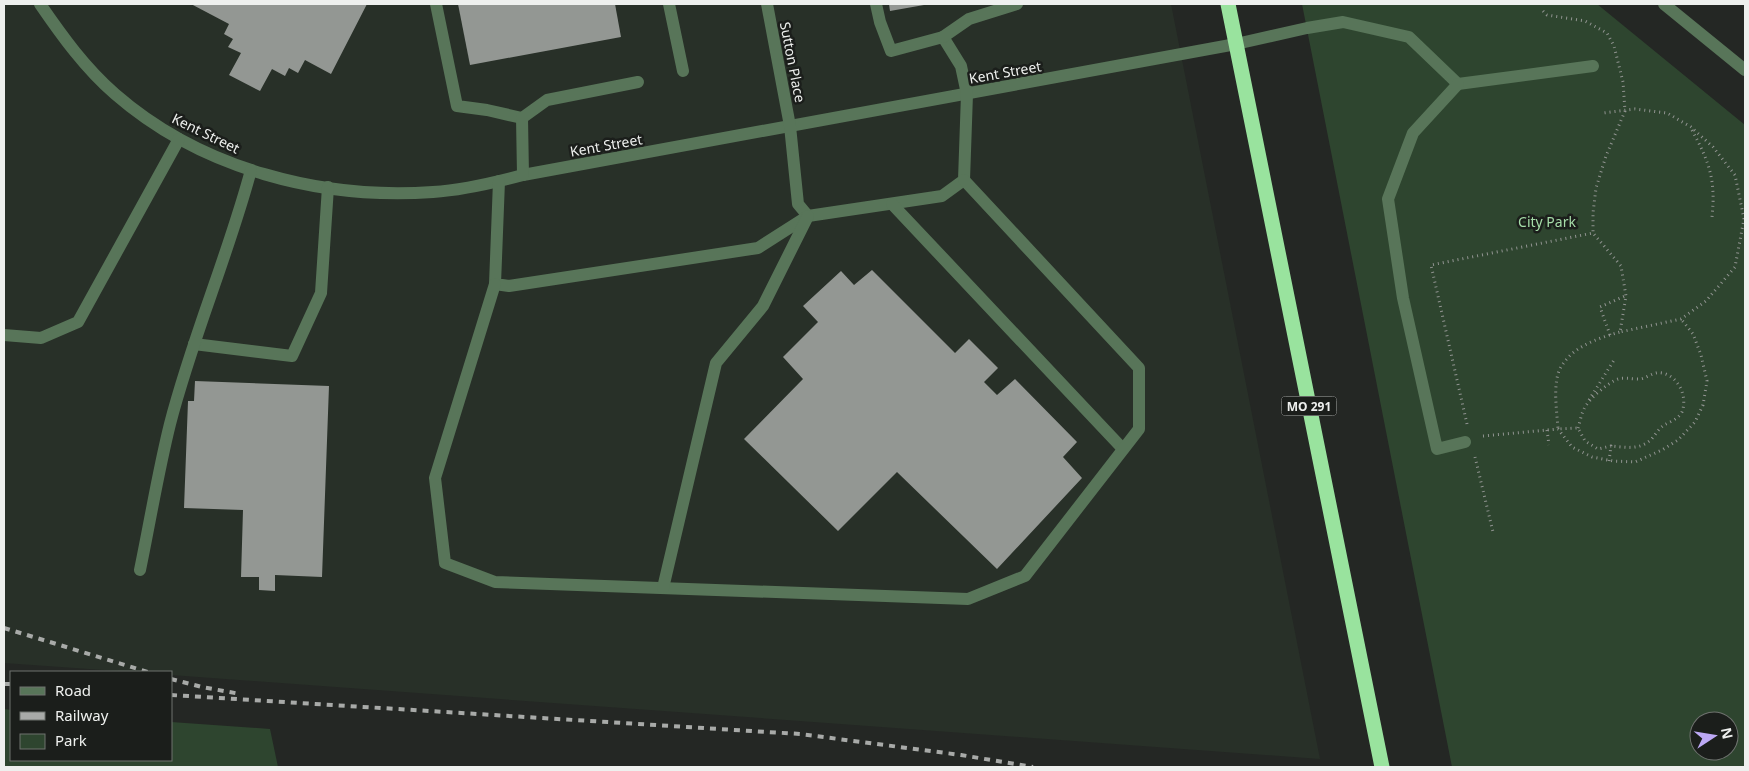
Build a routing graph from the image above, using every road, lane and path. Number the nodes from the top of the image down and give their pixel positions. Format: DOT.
graph roads {
  1 [pos="40,4"];
  2 [pos="436,4"];
  3 [pos="669,4"];
  4 [pos="767,4"];
  5 [pos="876,4"];
  6 [pos="1017,4"];
  7 [pos="1228,4"];
  8 [pos="1664,4"];
  9 [pos="943,37"];
  10 [pos="1236,44"];
  11 [pos="1593,66"];
  12 [pos="1745,70"];
  13 [pos="683,72"];
  14 [pos="638,82"];
  15 [pos="1458,84"];
  16 [pos="967,94"];
  17 [pos="1625,110"];
  18 [pos="1603,113"];
  19 [pos="522,118"];
  20 [pos="790,126"];
  21 [pos="1691,127"];
  22 [pos="179,139"];
  23 [pos="251,170"];
  24 [pos="523,175"];
  25 [pos="964,180"];
  26 [pos="499,181"];
  27 [pos="328,188"];
  28 [pos="892,204"];
  29 [pos="808,216"];
  30 [pos="1712,217"];
  31 [pos="1593,233"];
  32 [pos="496,284"];
  33 [pos="1626,296"];
  34 [pos="1681,319"];
  35 [pos="1620,332"];
  36 [pos="4,335"];
  37 [pos="1610,335"];
  38 [pos="194,344"];
  39 [pos="1614,360"];
  40 [pos="1584,409"];
  41 [pos="1468,428"];
  42 [pos="1578,428"];
  43 [pos="1558,429"];
  44 [pos="1546,430"];
  45 [pos="1480,436"];
  46 [pos="1465,442"];
  47 [pos="1549,445"];
  48 [pos="1611,446"];
  49 [pos="1123,449"];
  50 [pos="1475,456"];
  51 [pos="1609,461"];
  52 [pos="1492,532"];
  53 [pos="140,570"];
  54 [pos="663,588"];
  55 [pos="1382,767"];
  1 -- 22 [label="street, Kent Street"];
  2 -- 19 [label="street"];
  3 -- 13 [label="street"];
  4 -- 20 [label="street, Sutton Place"];
  5 -- 9 [label="street"];
  6 -- 9 [label="street"];
  7 -- 10 [label="highway, MO 291"];
  8 -- 12 [label="street"];
  9 -- 16 [label="street"];
  10 -- 15 [label="street, Kent Street"];
  10 -- 16 [label="street, Kent Street"];
  10 -- 55 [label="highway, MO 291"];
  11 -- 15 [label="street"];
  14 -- 19 [label="street"];
  15 -- 46 [label="street"];
  16 -- 20 [label="street, Kent Street"];
  16 -- 25 [label="street"];
  17 -- 18 [label="path"];
  17 -- 21 [label="path"];
  17 -- 31 [label="path"];
  19 -- 24 [label="street"];
  20 -- 24 [label="street, Kent Street"];
  20 -- 29 [label="street, Sutton Place"];
  21 -- 30 [label="path"];
  21 -- 34 [label="path"];
  22 -- 23 [label="street, Kent Street"];
  22 -- 36 [label="street"];
  23 -- 27 [label="street, Kent Street"];
  23 -- 38 [label="street"];
  24 -- 26 [label="street, Kent Street"];
  25 -- 28 [label="street"];
  25 -- 49 [label="street"];
  26 -- 27 [label="street, Kent Street"];
  26 -- 32 [label="street"];
  27 -- 38 [label="street"];
  28 -- 29 [label="street"];
  28 -- 49 [label="street"];
  29 -- 32 [label="street"];
  29 -- 54 [label="street"];
  31 -- 33 [label="path"];
  31 -- 41 [label="path"];
  32 -- 54 [label="street"];
  33 -- 35 [label="path"];
  33 -- 37 [label="path"];
  34 -- 35 [label="path"];
  34 -- 51 [label="path"];
  35 -- 37 [label="path"];
  37 -- 43 [label="path"];
  38 -- 53 [label="street"];
  39 -- 40 [label="path"];
  40 -- 42 [label="path"];
  40 -- 48 [label="path"];
  42 -- 43 [label="path"];
  42 -- 48 [label="path"];
  43 -- 44 [label="path"];
  43 -- 51 [label="path"];
  44 -- 45 [label="path"];
  44 -- 47 [label="path"];
  48 -- 51 [label="path"];
  49 -- 54 [label="street"];
  50 -- 52 [label="path"];
}
